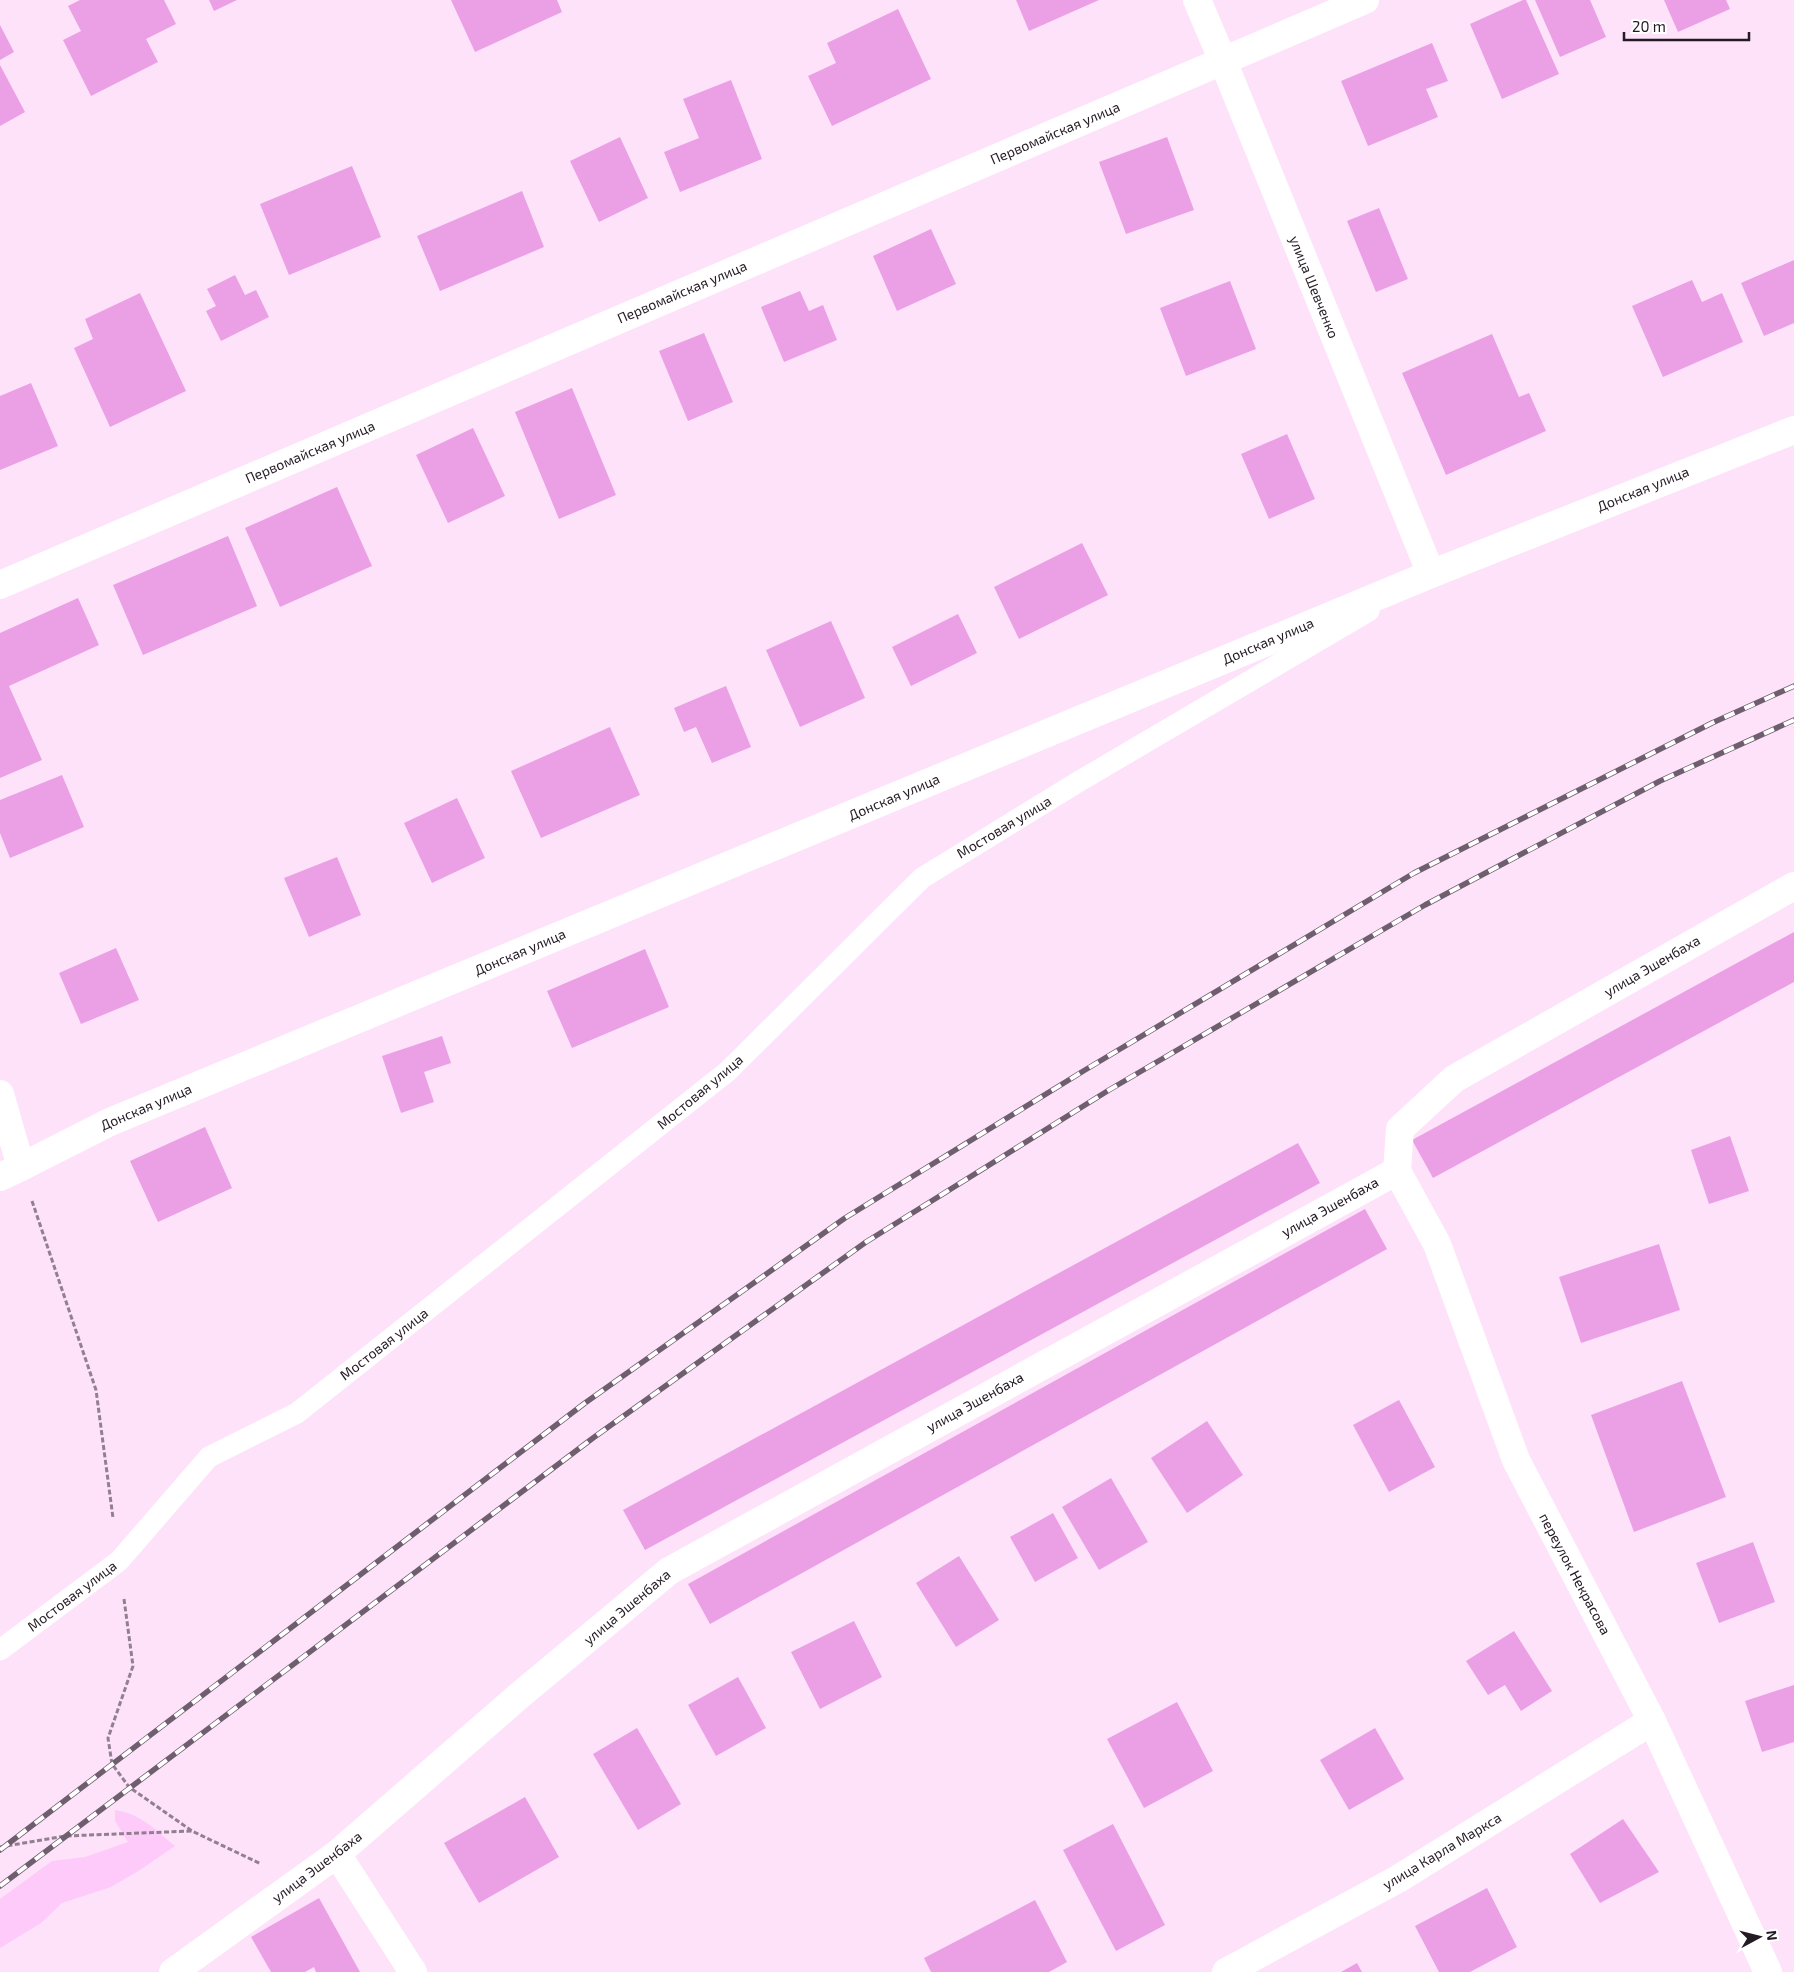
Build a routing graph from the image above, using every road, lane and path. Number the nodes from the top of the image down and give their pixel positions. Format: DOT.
graph roads {
  1 [pos="1197,0"];
  2 [pos="1365,0"];
  3 [pos="1223,61"];
  4 [pos="1794,430"];
  5 [pos="1431,574"];
  6 [pos="0,585"];
  7 [pos="1794,886"];
  8 [pos="0,1094"];
  9 [pos="1397,1171"];
  10 [pos="11,1172"];
  11 [pos="119,1561"];
  12 [pos="0,1650"];
  13 [pos="1652,1721"];
  14 [pos="192,1831"];
  15 [pos="0,1847"];
  16 [pos="337,1854"];
  17 [pos="299,1882"];
  18 [pos="173,1972"];
  19 [pos="413,1972"];
  20 [pos="1226,1972"];
  21 [pos="1768,1972"];
  1 -- 3 [label="street, улица Шевченко"];
  2 -- 3 [label="street, Первомайская улица"];
  3 -- 5 [label="street, улица Шевченко"];
  3 -- 6 [label="street, Первомайская улица"];
  4 -- 5 [label="street, Донская улица"];
  5 -- 10 [label="street, Донская улица"];
  5 -- 11 [label="lane, Мостовая улица"];
  7 -- 9 [label="street, улица Эшенбаха"];
  8 -- 10 [label="street"];
  9 -- 13 [label="street, переулок Некрасова"];
  9 -- 16 [label="street, улица Эшенбаха"];
  10 -- 11 [label="path"];
  11 -- 12 [label="lane, Мостовая улица"];
  11 -- 14 [label="path"];
  13 -- 20 [label="street, улица Карла Маркса"];
  13 -- 21 [label="street, переулок Некрасова"];
  14 -- 15 [label="path"];
  14 -- 17 [label="path"];
  16 -- 17 [label="street, улица Эшенбаха"];
  16 -- 19 [label="street"];
  17 -- 18 [label="street, улица Эшенбаха"];
}
